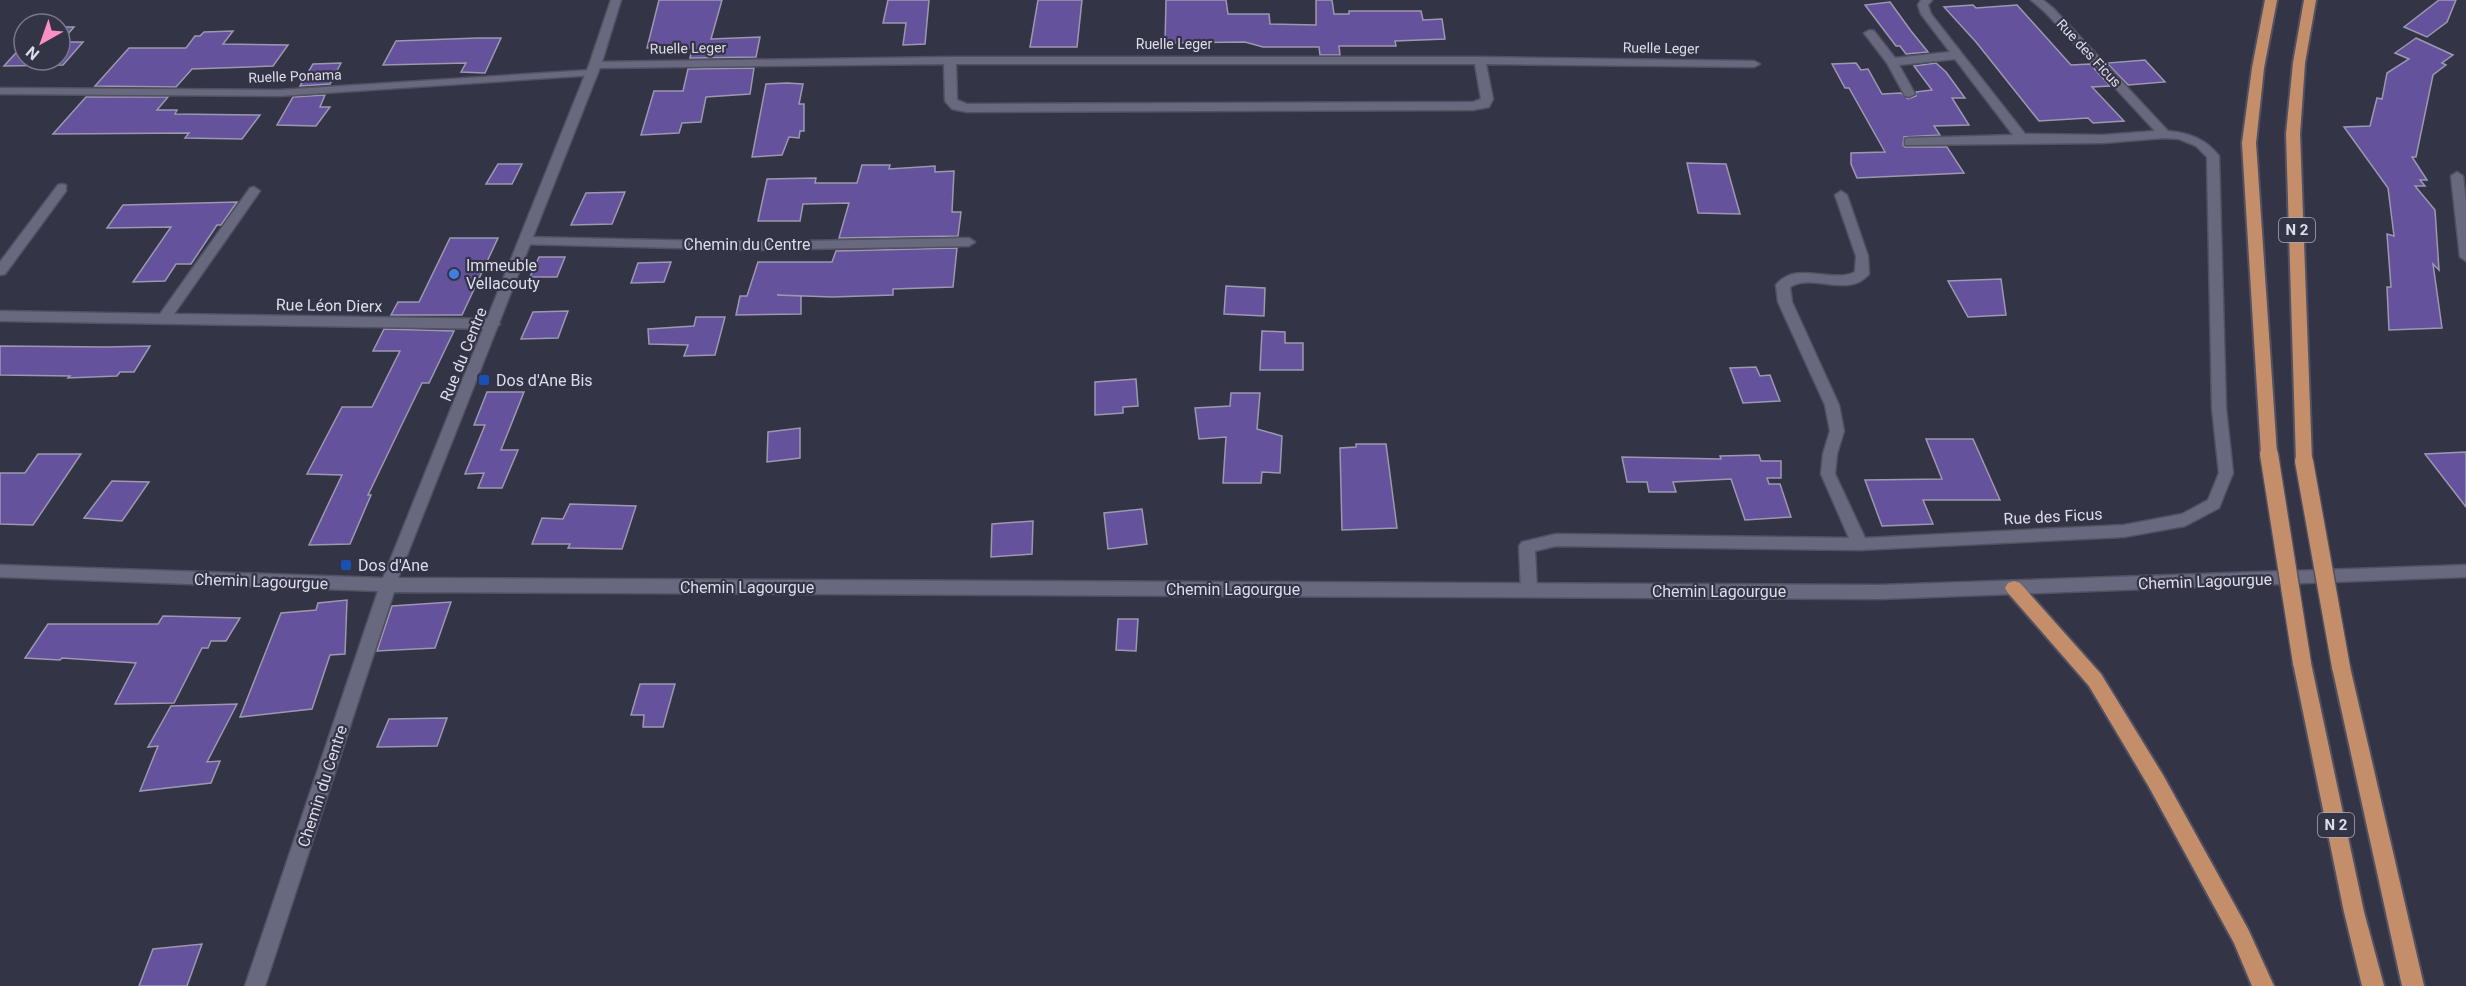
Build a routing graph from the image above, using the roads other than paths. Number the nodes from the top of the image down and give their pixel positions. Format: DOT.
graph roads {
  1 [pos="616,0"];
  2 [pos="1927,0"];
  3 [pos="2036,0"];
  4 [pos="2271,0"];
  5 [pos="2310,0"];
  6 [pos="1870,33"];
  7 [pos="1957,55"];
  8 [pos="950,60"];
  9 [pos="1480,60"];
  10 [pos="1892,62"];
  11 [pos="1754,64"];
  12 [pos="593,69"];
  13 [pos="0,91"];
  14 [pos="1909,94"];
  15 [pos="2164,134"];
  16 [pos="2022,138"];
  17 [pos="1909,142"];
  18 [pos="2457,176"];
  19 [pos="62,188"];
  20 [pos="254,191"];
  21 [pos="1841,195"];
  22 [pos="525,241"];
  23 [pos="969,242"];
  24 [pos="2466,257"];
  25 [pos="0,271"];
  26 [pos="0,316"];
  27 [pos="164,318"];
  28 [pos="493,324"];
  29 [pos="1860,544"];
  30 [pos="0,571"];
  31 [pos="2466,571"];
  32 [pos="388,585"];
  33 [pos="2014,588"];
  34 [pos="1529,590"];
  35 [pos="255,986"];
  36 [pos="2263,986"];
  37 [pos="2373,986"];
  38 [pos="2413,986"];
  1 -- 12 [label="street, Rue du Centre"];
  2 -- 7 [label="street"];
  3 -- 15 [label="street, Rue des Ficus"];
  4 -- 37 [label="highway, N 2, bridge"];
  5 -- 38 [label="highway, N 2, bridge"];
  6 -- 10 [label="street"];
  7 -- 10 [label="street"];
  7 -- 16 [label="street"];
  8 -- 9 [label="street, Ruelle Leger"];
  8 -- 9 [label="street"];
  8 -- 12 [label="street, Ruelle Leger"];
  9 -- 11 [label="street, Ruelle Leger"];
  10 -- 14 [label="street"];
  12 -- 13 [label="street, Ruelle Ponama"];
  12 -- 22 [label="street, Rue du Centre"];
  15 -- 16 [label="street, Rue des Ficus"];
  15 -- 29 [label="street, Rue des Ficus"];
  16 -- 17 [label="street, Rue des Ficus"];
  18 -- 24 [label="street"];
  19 -- 25 [label="street"];
  20 -- 27 [label="street"];
  21 -- 29 [label="street"];
  22 -- 23 [label="street, Chemin du Centre"];
  22 -- 28 [label="street, Rue du Centre"];
  26 -- 27 [label="street, Rue Léon Dierx"];
  27 -- 28 [label="street, Rue Léon Dierx"];
  28 -- 32 [label="street, Rue du Centre"];
  29 -- 34 [label="street, Rue des Ficus"];
  30 -- 32 [label="street, Chemin Lagourgue"];
  31 -- 33 [label="street, Chemin Lagourgue"];
  32 -- 34 [label="street, Chemin Lagourgue"];
  32 -- 35 [label="street, Chemin du Centre"];
  33 -- 34 [label="street, Chemin Lagourgue"];
  33 -- 36 [label="highway"];
}
